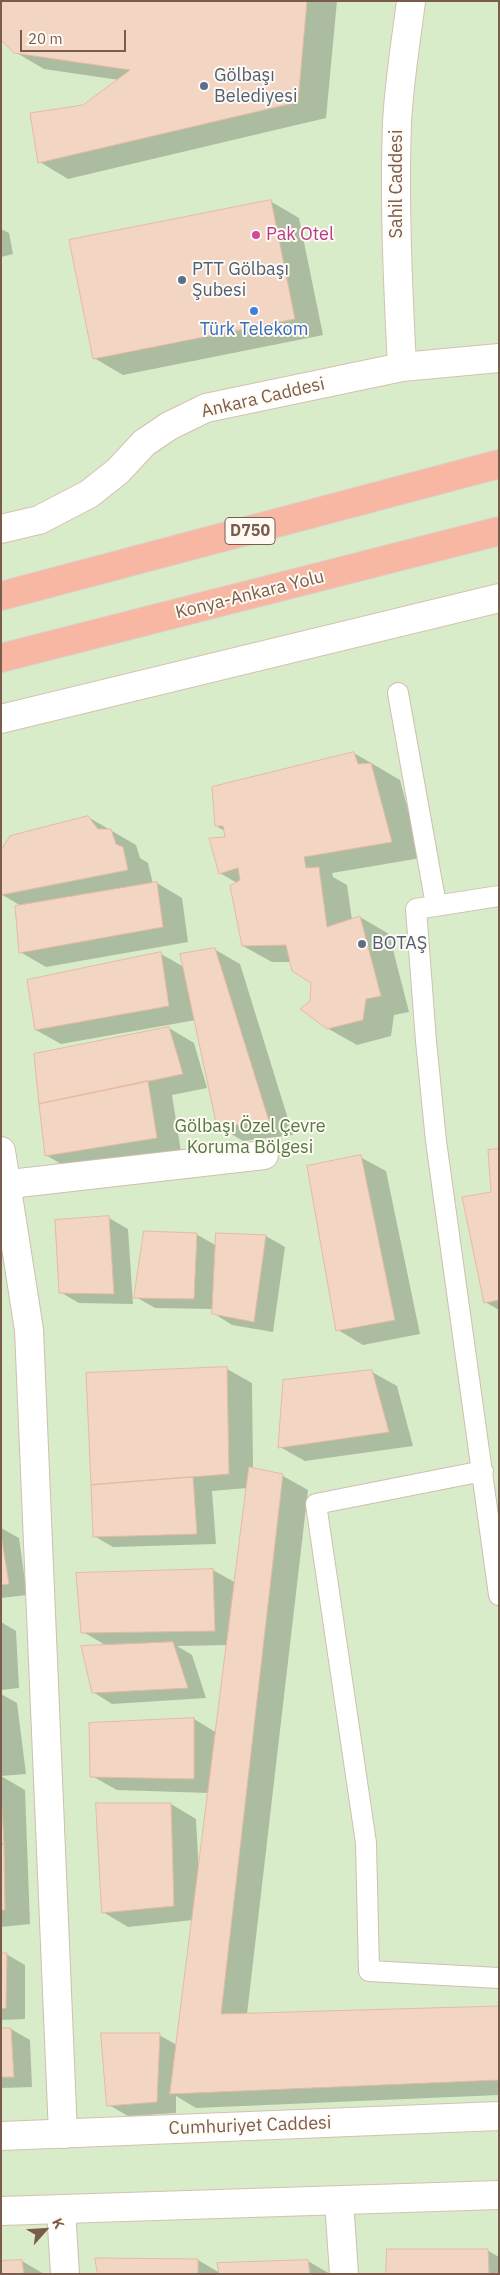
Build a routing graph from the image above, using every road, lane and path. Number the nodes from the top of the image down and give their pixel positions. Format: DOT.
graph roads {
  1 [pos="411,1"];
  2 [pos="499,358"];
  3 [pos="402,367"];
  4 [pos="499,464"];
  5 [pos="1,529"];
  6 [pos="499,531"];
  7 [pos="1,596"];
  8 [pos="499,598"];
  9 [pos="1,658"];
  10 [pos="398,693"];
  11 [pos="1,719"];
  12 [pos="499,896"];
  13 [pos="436,905"];
  14 [pos="1,1151"];
  15 [pos="264,1155"];
  16 [pos="4,1185"];
  17 [pos="483,1471"];
  18 [pos="499,1595"];
  19 [pos="499,1978"];
  20 [pos="499,2116"];
  21 [pos="63,2134"];
  22 [pos="1,2136"];
  23 [pos="499,2195"];
  24 [pos="339,2201"];
  25 [pos="61,2210"];
  26 [pos="1,2211"];
  27 [pos="65,2274"];
  28 [pos="344,2274"];
  1 -- 3 [label="street, Sahil Caddesi"];
  2 -- 3 [label="street, Ankara Caddesi"];
  3 -- 5 [label="street, Ankara Caddesi"];
  4 -- 7 [label="highway, D750"];
  6 -- 9 [label="highway, Konya-Ankara Yolu"];
  8 -- 11 [label="street"];
  10 -- 13 [label="lane"];
  12 -- 13 [label="lane"];
  13 -- 17 [label="lane"];
  14 -- 16 [label="street"];
  15 -- 16 [label="street"];
  16 -- 21 [label="street"];
  17 -- 18 [label="lane"];
  17 -- 19 [label="lane"];
  20 -- 21 [label="street, Cumhuriyet Caddesi"];
  21 -- 22 [label="street, Cumhuriyet Caddesi"];
  23 -- 24 [label="street"];
  24 -- 25 [label="street"];
  24 -- 28 [label="street"];
  25 -- 26 [label="street"];
  25 -- 27 [label="street"];
}
